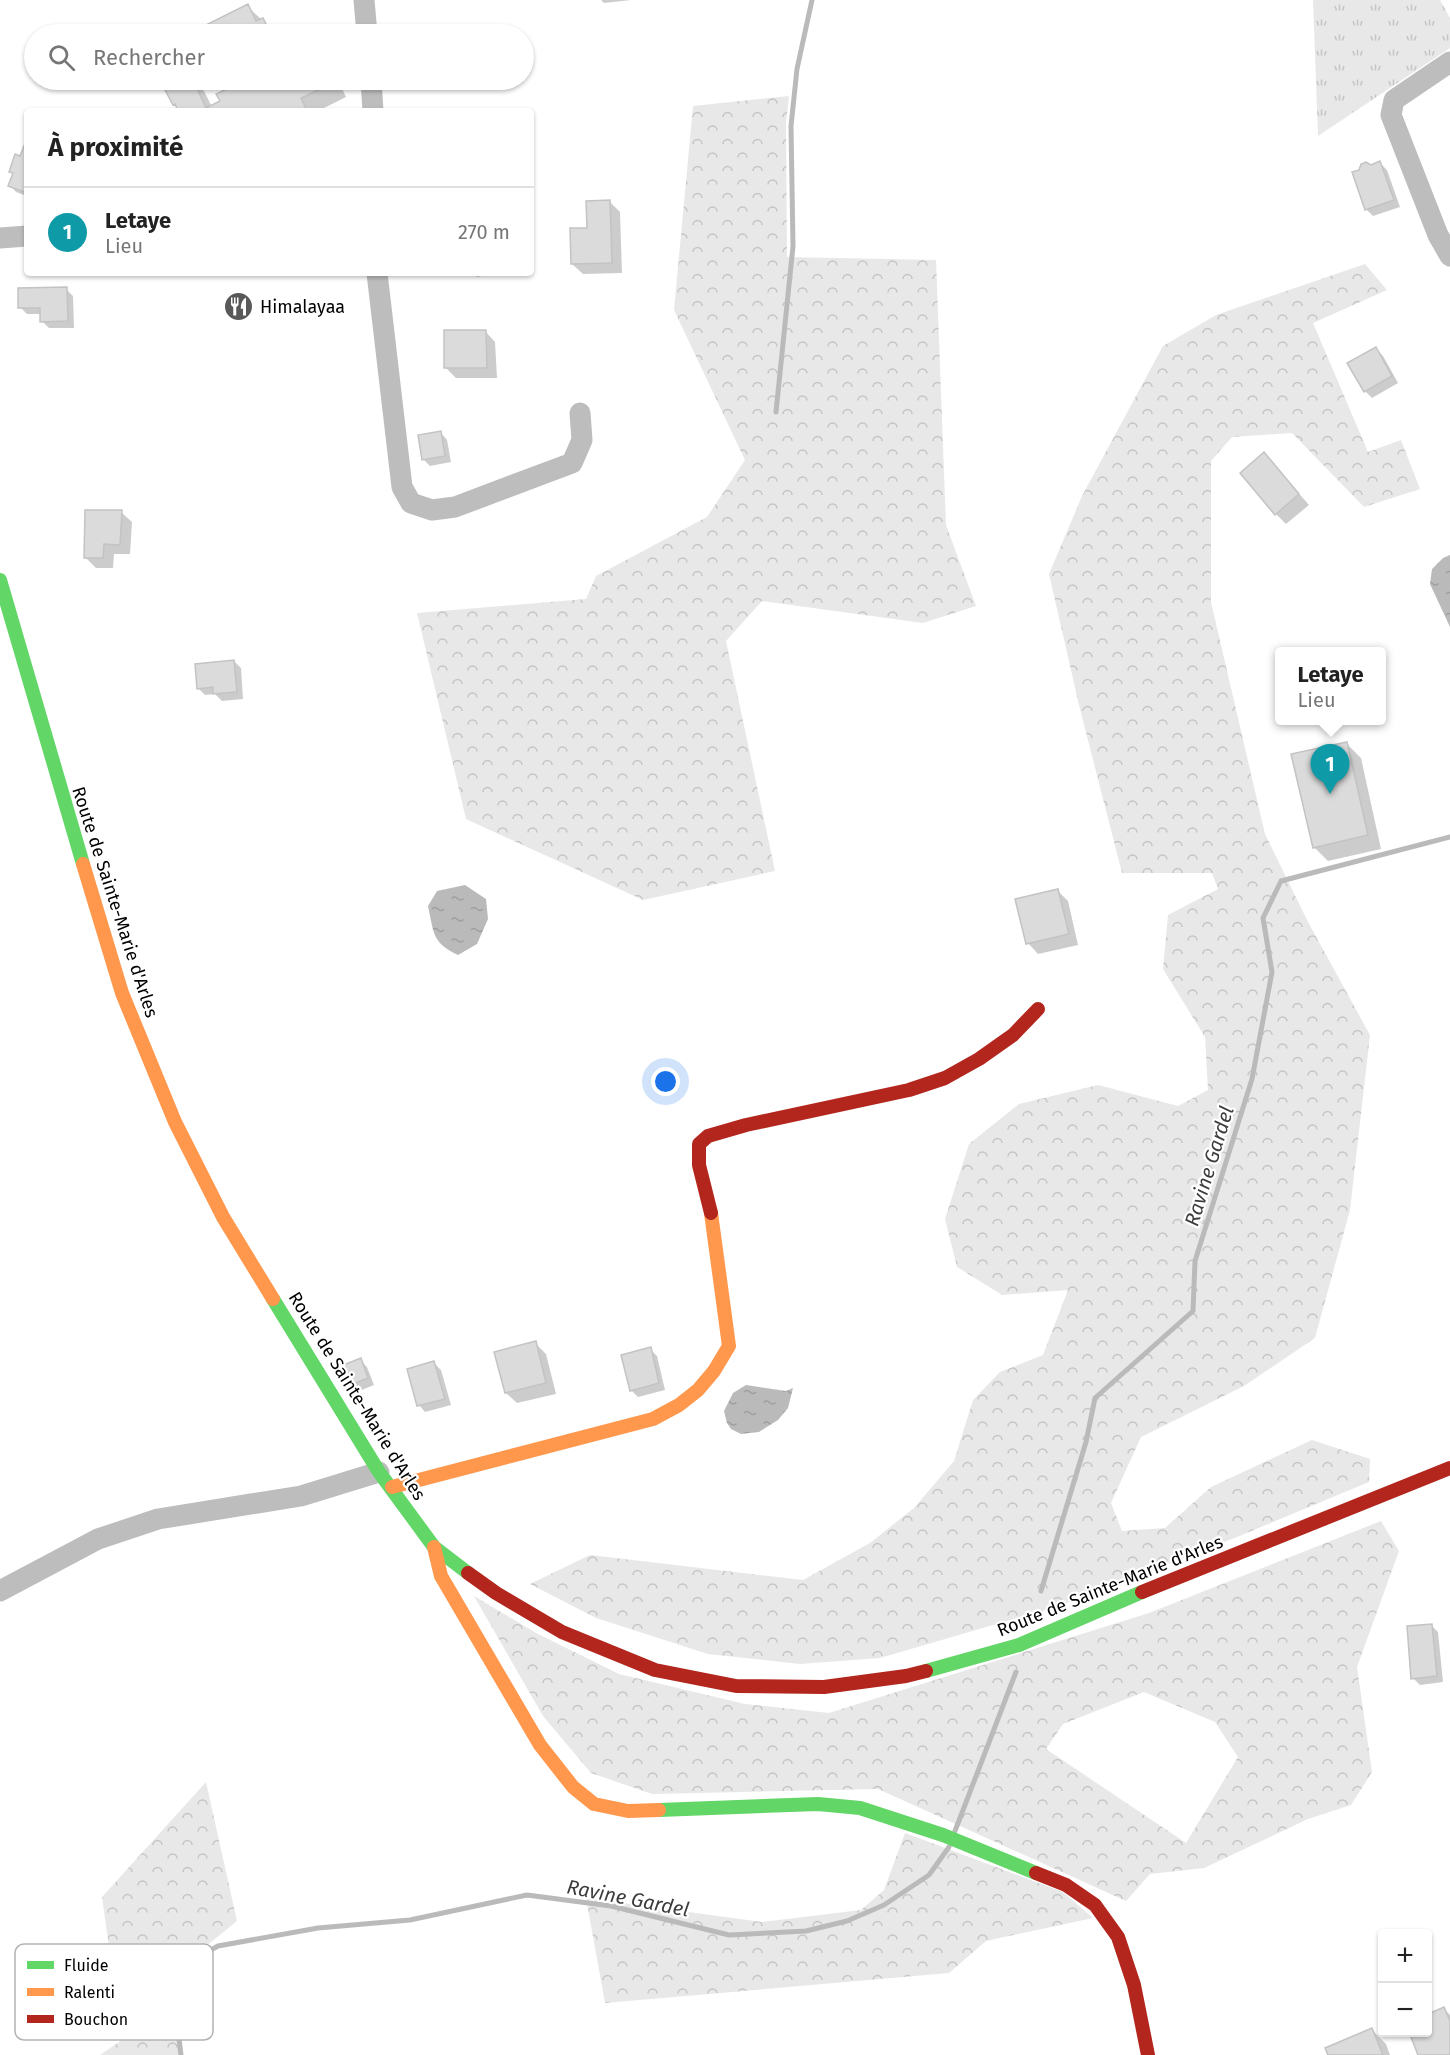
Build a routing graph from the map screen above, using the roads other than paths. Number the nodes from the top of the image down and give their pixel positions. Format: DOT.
graph roads {
  1 [pos="364,0"];
  2 [pos="366,24"];
  3 [pos="1450,62"];
  4 [pos="372,90"];
  5 [pos="373,108"];
  6 [pos="24,236"];
  7 [pos="0,238"];
  8 [pos="1450,256"];
  9 [pos="377,276"];
  10 [pos="580,413"];
  11 [pos="0,580"];
  12 [pos="1038,1009"];
  13 [pos="1450,1468"];
  14 [pos="386,1480"];
  15 [pos="434,1547"];
  16 [pos="0,1591"];
  17 [pos="1148,2055"];
  1 -- 2 [label="street"];
  3 -- 8 [label="street"];
  4 -- 5 [label="street"];
  6 -- 7 [label="street"];
  9 -- 10 [label="street"];
  11 -- 14 [label="main road, Route de Sainte-Marie d'Arles"];
  12 -- 14 [label="main road"];
  13 -- 15 [label="main road, Route de Sainte-Marie d'Arles"];
  14 -- 15 [label="main road, Route de Sainte-Marie d'Arles"];
  14 -- 16 [label="street"];
  15 -- 17 [label="main road"];
}
